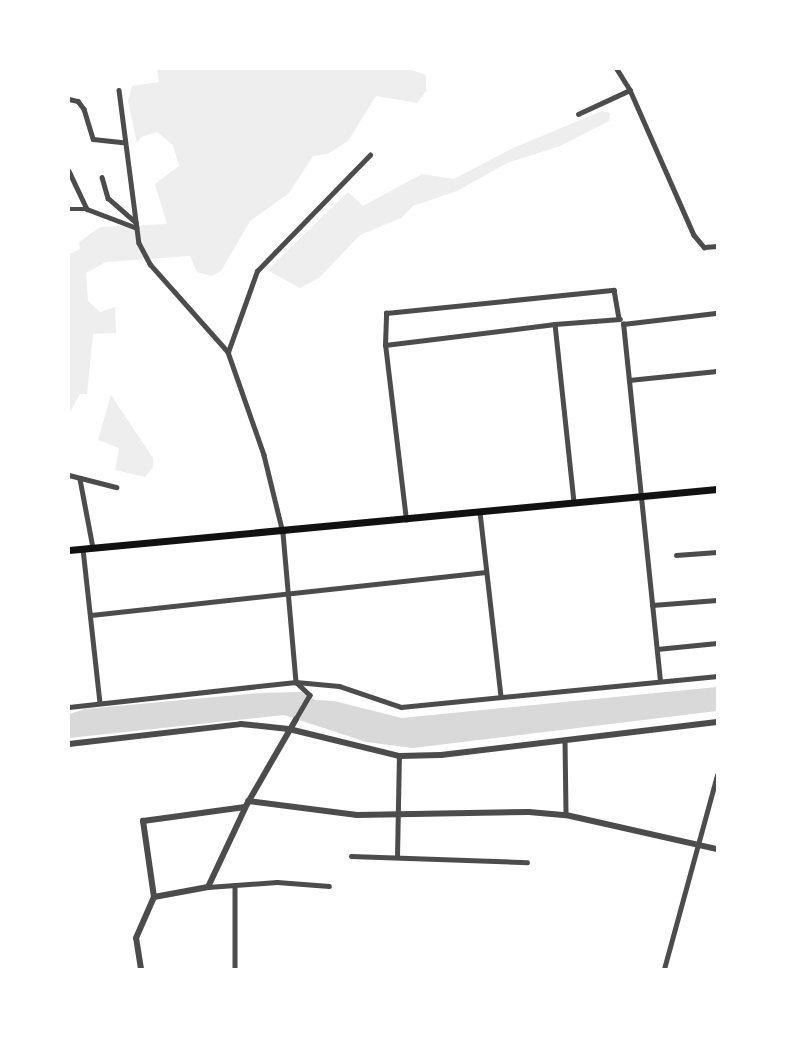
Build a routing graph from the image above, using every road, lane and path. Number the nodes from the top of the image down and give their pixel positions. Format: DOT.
graph roads {
  1 [pos="617,69"];
  2 [pos="119,90"];
  3 [pos="630,90"];
  4 [pos="69,99"];
  5 [pos="578,114"];
  6 [pos="123,142"];
  7 [pos="369,154"];
  8 [pos="69,171"];
  9 [pos="102,177"];
  10 [pos="69,209"];
  11 [pos="87,209"];
  12 [pos="136,225"];
  13 [pos="717,246"];
  14 [pos="717,313"];
  15 [pos="619,317"];
  16 [pos="555,324"];
  17 [pos="623,324"];
  18 [pos="385,345"];
  19 [pos="228,352"];
  20 [pos="717,371"];
  21 [pos="629,380"];
  22 [pos="69,475"];
  23 [pos="80,478"];
  24 [pos="116,487"];
  25 [pos="717,489"];
  26 [pos="641,496"];
  27 [pos="574,503"];
  28 [pos="480,512"];
  29 [pos="406,520"];
  30 [pos="283,533"];
  31 [pos="93,548"];
  32 [pos="83,549"];
  33 [pos="69,550"];
  34 [pos="717,552"];
  35 [pos="676,555"];
  36 [pos="486,572"];
  37 [pos="288,592"];
  38 [pos="717,600"];
  39 [pos="652,605"];
  40 [pos="91,615"];
  41 [pos="717,643"];
  42 [pos="657,649"];
  43 [pos="717,676"];
  44 [pos="660,681"];
  45 [pos="296,682"];
  46 [pos="501,697"];
  47 [pos="100,702"];
  48 [pos="69,707"];
  49 [pos="296,719"];
  50 [pos="717,722"];
  51 [pos="289,729"];
  52 [pos="565,740"];
  53 [pos="69,744"];
  54 [pos="399,756"];
  55 [pos="717,775"];
  56 [pos="247,804"];
  57 [pos="398,815"];
  58 [pos="566,815"];
  59 [pos="698,844"];
  60 [pos="717,849"];
  61 [pos="351,856"];
  62 [pos="397,857"];
  63 [pos="527,862"];
  64 [pos="235,885"];
  65 [pos="329,886"];
  66 [pos="208,887"];
  67 [pos="154,897"];
  68 [pos="141,969"];
  69 [pos="235,969"];
  70 [pos="664,969"];
  1 -- 3 [label="street"];
  2 -- 6 [label="street"];
  3 -- 5 [label="street"];
  3 -- 13 [label="street"];
  4 -- 6 [label="street"];
  6 -- 12 [label="street"];
  7 -- 19 [label="street"];
  8 -- 11 [label="street"];
  9 -- 12 [label="street"];
  10 -- 11 [label="street"];
  11 -- 12 [label="street"];
  12 -- 19 [label="street"];
  14 -- 17 [label="street"];
  15 -- 16 [label="street"];
  15 -- 17 [label="street"];
  15 -- 18 [label="street"];
  16 -- 18 [label="street"];
  16 -- 27 [label="street"];
  17 -- 21 [label="street"];
  18 -- 29 [label="street"];
  19 -- 30 [label="street"];
  20 -- 21 [label="street"];
  21 -- 26 [label="street"];
  22 -- 23 [label="street"];
  23 -- 24 [label="street"];
  23 -- 31 [label="street"];
  25 -- 26 [label="main road"];
  26 -- 27 [label="main road"];
  26 -- 39 [label="street"];
  27 -- 28 [label="main road"];
  28 -- 29 [label="main road"];
  28 -- 36 [label="street"];
  29 -- 30 [label="main road"];
  30 -- 31 [label="main road"];
  30 -- 37 [label="street"];
  31 -- 32 [label="main road"];
  32 -- 33 [label="main road"];
  32 -- 40 [label="street"];
  34 -- 35 [label="street"];
  36 -- 37 [label="street"];
  36 -- 46 [label="street"];
  37 -- 40 [label="street"];
  37 -- 45 [label="street"];
  38 -- 39 [label="street"];
  39 -- 42 [label="street"];
  40 -- 47 [label="street"];
  41 -- 42 [label="street"];
  42 -- 44 [label="street"];
  43 -- 44 [label="street"];
  44 -- 46 [label="street"];
  45 -- 46 [label="street"];
  45 -- 47 [label="street"];
  45 -- 49 [label="street"];
  47 -- 48 [label="street"];
  49 -- 51 [label="street"];
  50 -- 52 [label="street"];
  51 -- 53 [label="street"];
  51 -- 54 [label="street"];
  51 -- 56 [label="street"];
  52 -- 54 [label="street"];
  52 -- 58 [label="street"];
  54 -- 57 [label="street"];
  55 -- 59 [label="street"];
  56 -- 57 [label="street"];
  56 -- 66 [label="street"];
  56 -- 67 [label="street"];
  57 -- 58 [label="street"];
  57 -- 62 [label="street"];
  58 -- 59 [label="street"];
  59 -- 60 [label="street"];
  59 -- 70 [label="street"];
  61 -- 62 [label="street"];
  62 -- 63 [label="street"];
  64 -- 65 [label="street"];
  64 -- 66 [label="street"];
  64 -- 69 [label="street"];
  66 -- 67 [label="street"];
  67 -- 68 [label="street"];
}
